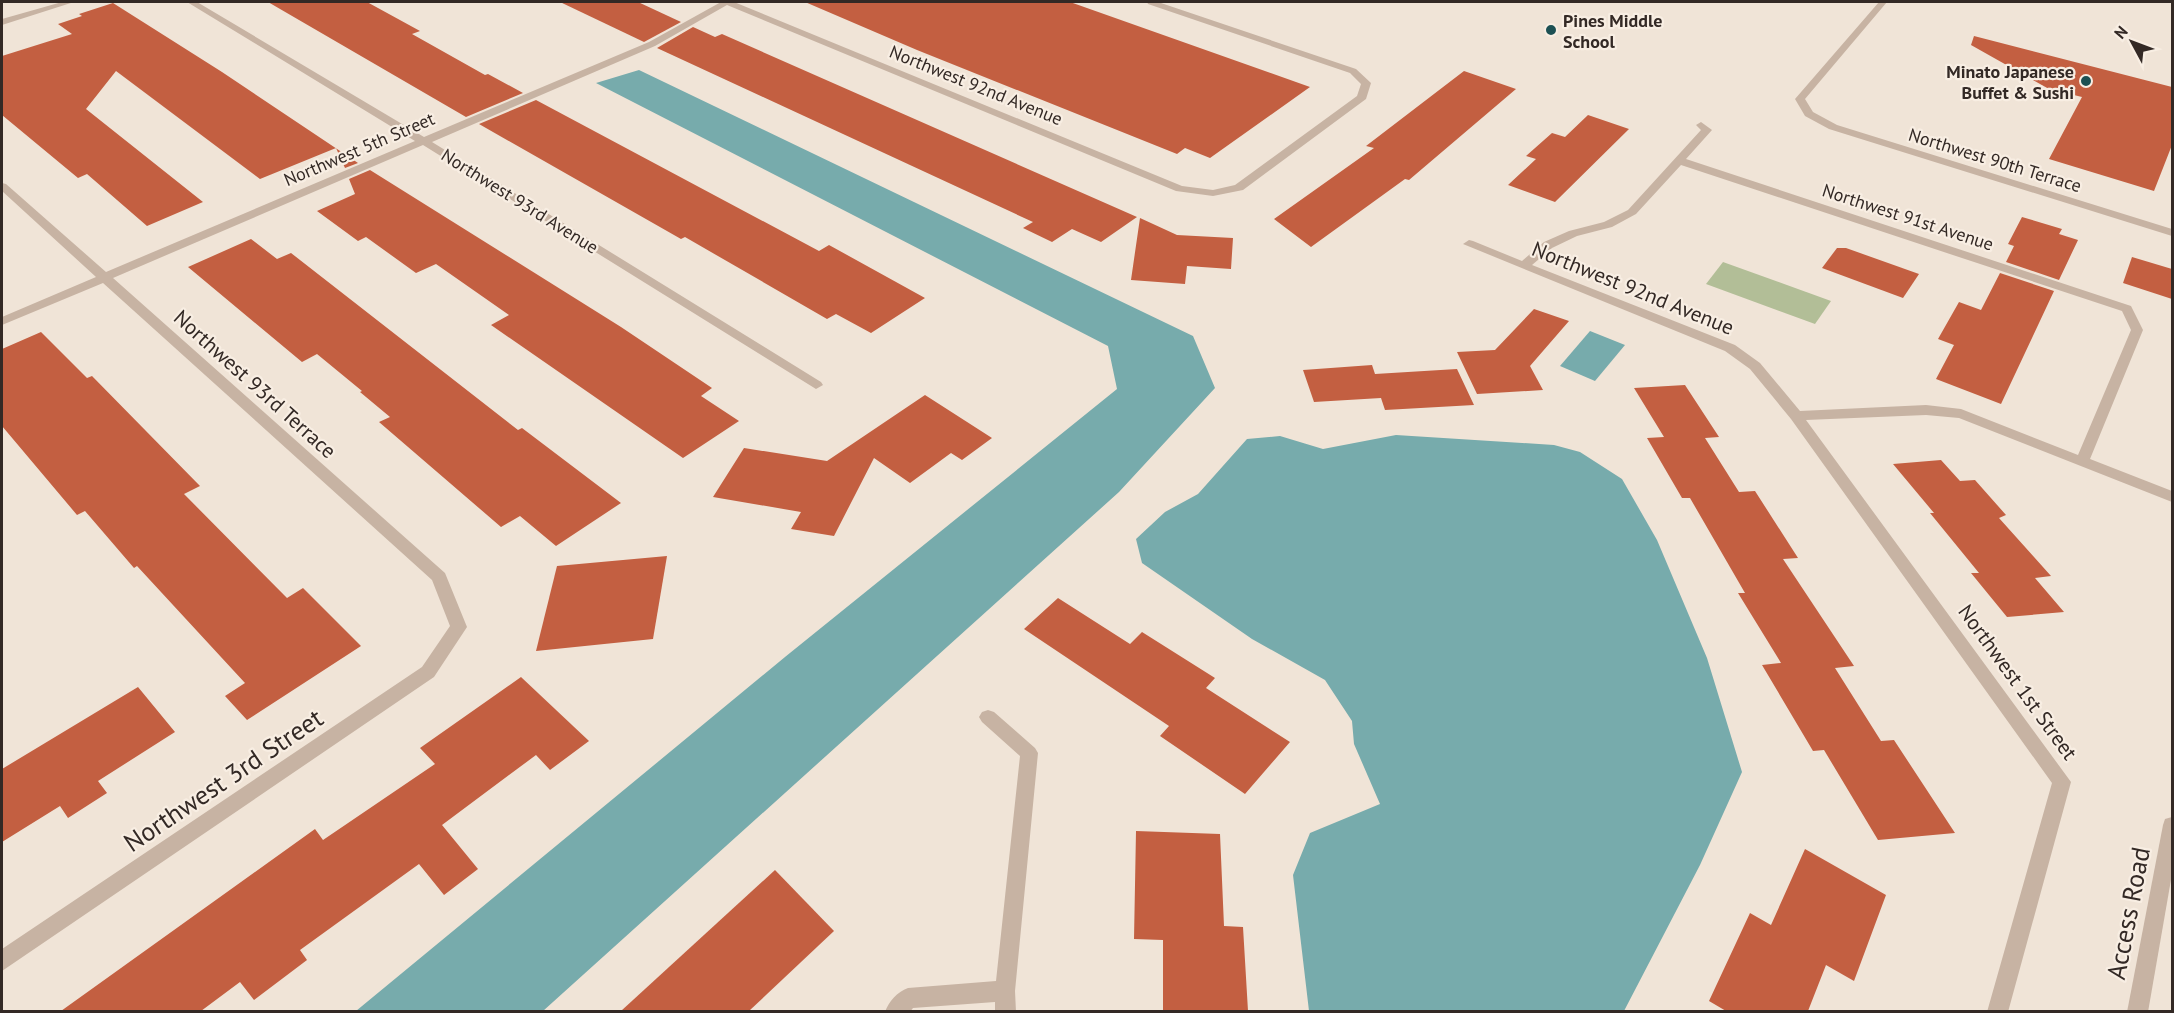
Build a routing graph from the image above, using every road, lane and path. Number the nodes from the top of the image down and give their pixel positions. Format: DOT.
graph roads {
  1 [pos="69,2"];
  2 [pos="191,2"];
  3 [pos="727,2"];
  4 [pos="1151,2"];
  5 [pos="1883,2"];
  6 [pos="2,22"];
  7 [pos="1701,125"];
  8 [pos="422,140"];
  9 [pos="1678,160"];
  10 [pos="2,186"];
  11 [pos="2172,233"];
  12 [pos="1469,244"];
  13 [pos="1523,266"];
  14 [pos="104,277"];
  15 [pos="2,321"];
  16 [pos="816,385"];
  17 [pos="1796,416"];
  18 [pos="2083,460"];
  19 [pos="2172,497"];
  20 [pos="459,627"];
  21 [pos="988,717"];
  22 [pos="2172,825"];
  23 [pos="2,961"];
  24 [pos="1006,1001"];
  25 [pos="895,1011"];
  26 [pos="1997,1011"];
  27 [pos="2137,1011"];
  1 -- 6 [label="street"];
  2 -- 8 [label="street, Northwest 93rd Avenue"];
  3 -- 4 [label="street, Northwest 92nd Avenue"];
  3 -- 8 [label="street, Northwest 5th Street"];
  5 -- 11 [label="street, Northwest 90th Terrace"];
  7 -- 9 [label="street"];
  8 -- 14 [label="street, Northwest 5th Street"];
  8 -- 16 [label="street, Northwest 93rd Avenue"];
  9 -- 13 [label="street"];
  9 -- 18 [label="street, Northwest 91st Avenue"];
  10 -- 14 [label="street, Northwest 93rd Terrace"];
  12 -- 13 [label="street, Northwest 92nd Avenue"];
  13 -- 17 [label="street, Northwest 92nd Avenue"];
  14 -- 15 [label="street, Northwest 5th Street"];
  14 -- 20 [label="street, Northwest 93rd Terrace"];
  17 -- 18 [label="street"];
  17 -- 26 [label="street, Northwest 1st Street"];
  18 -- 19 [label="street"];
  20 -- 23 [label="street, Northwest 3rd Street"];
  21 -- 24 [label="street"];
  22 -- 27 [label="street, Access Road"];
  24 -- 25 [label="street"];
}
